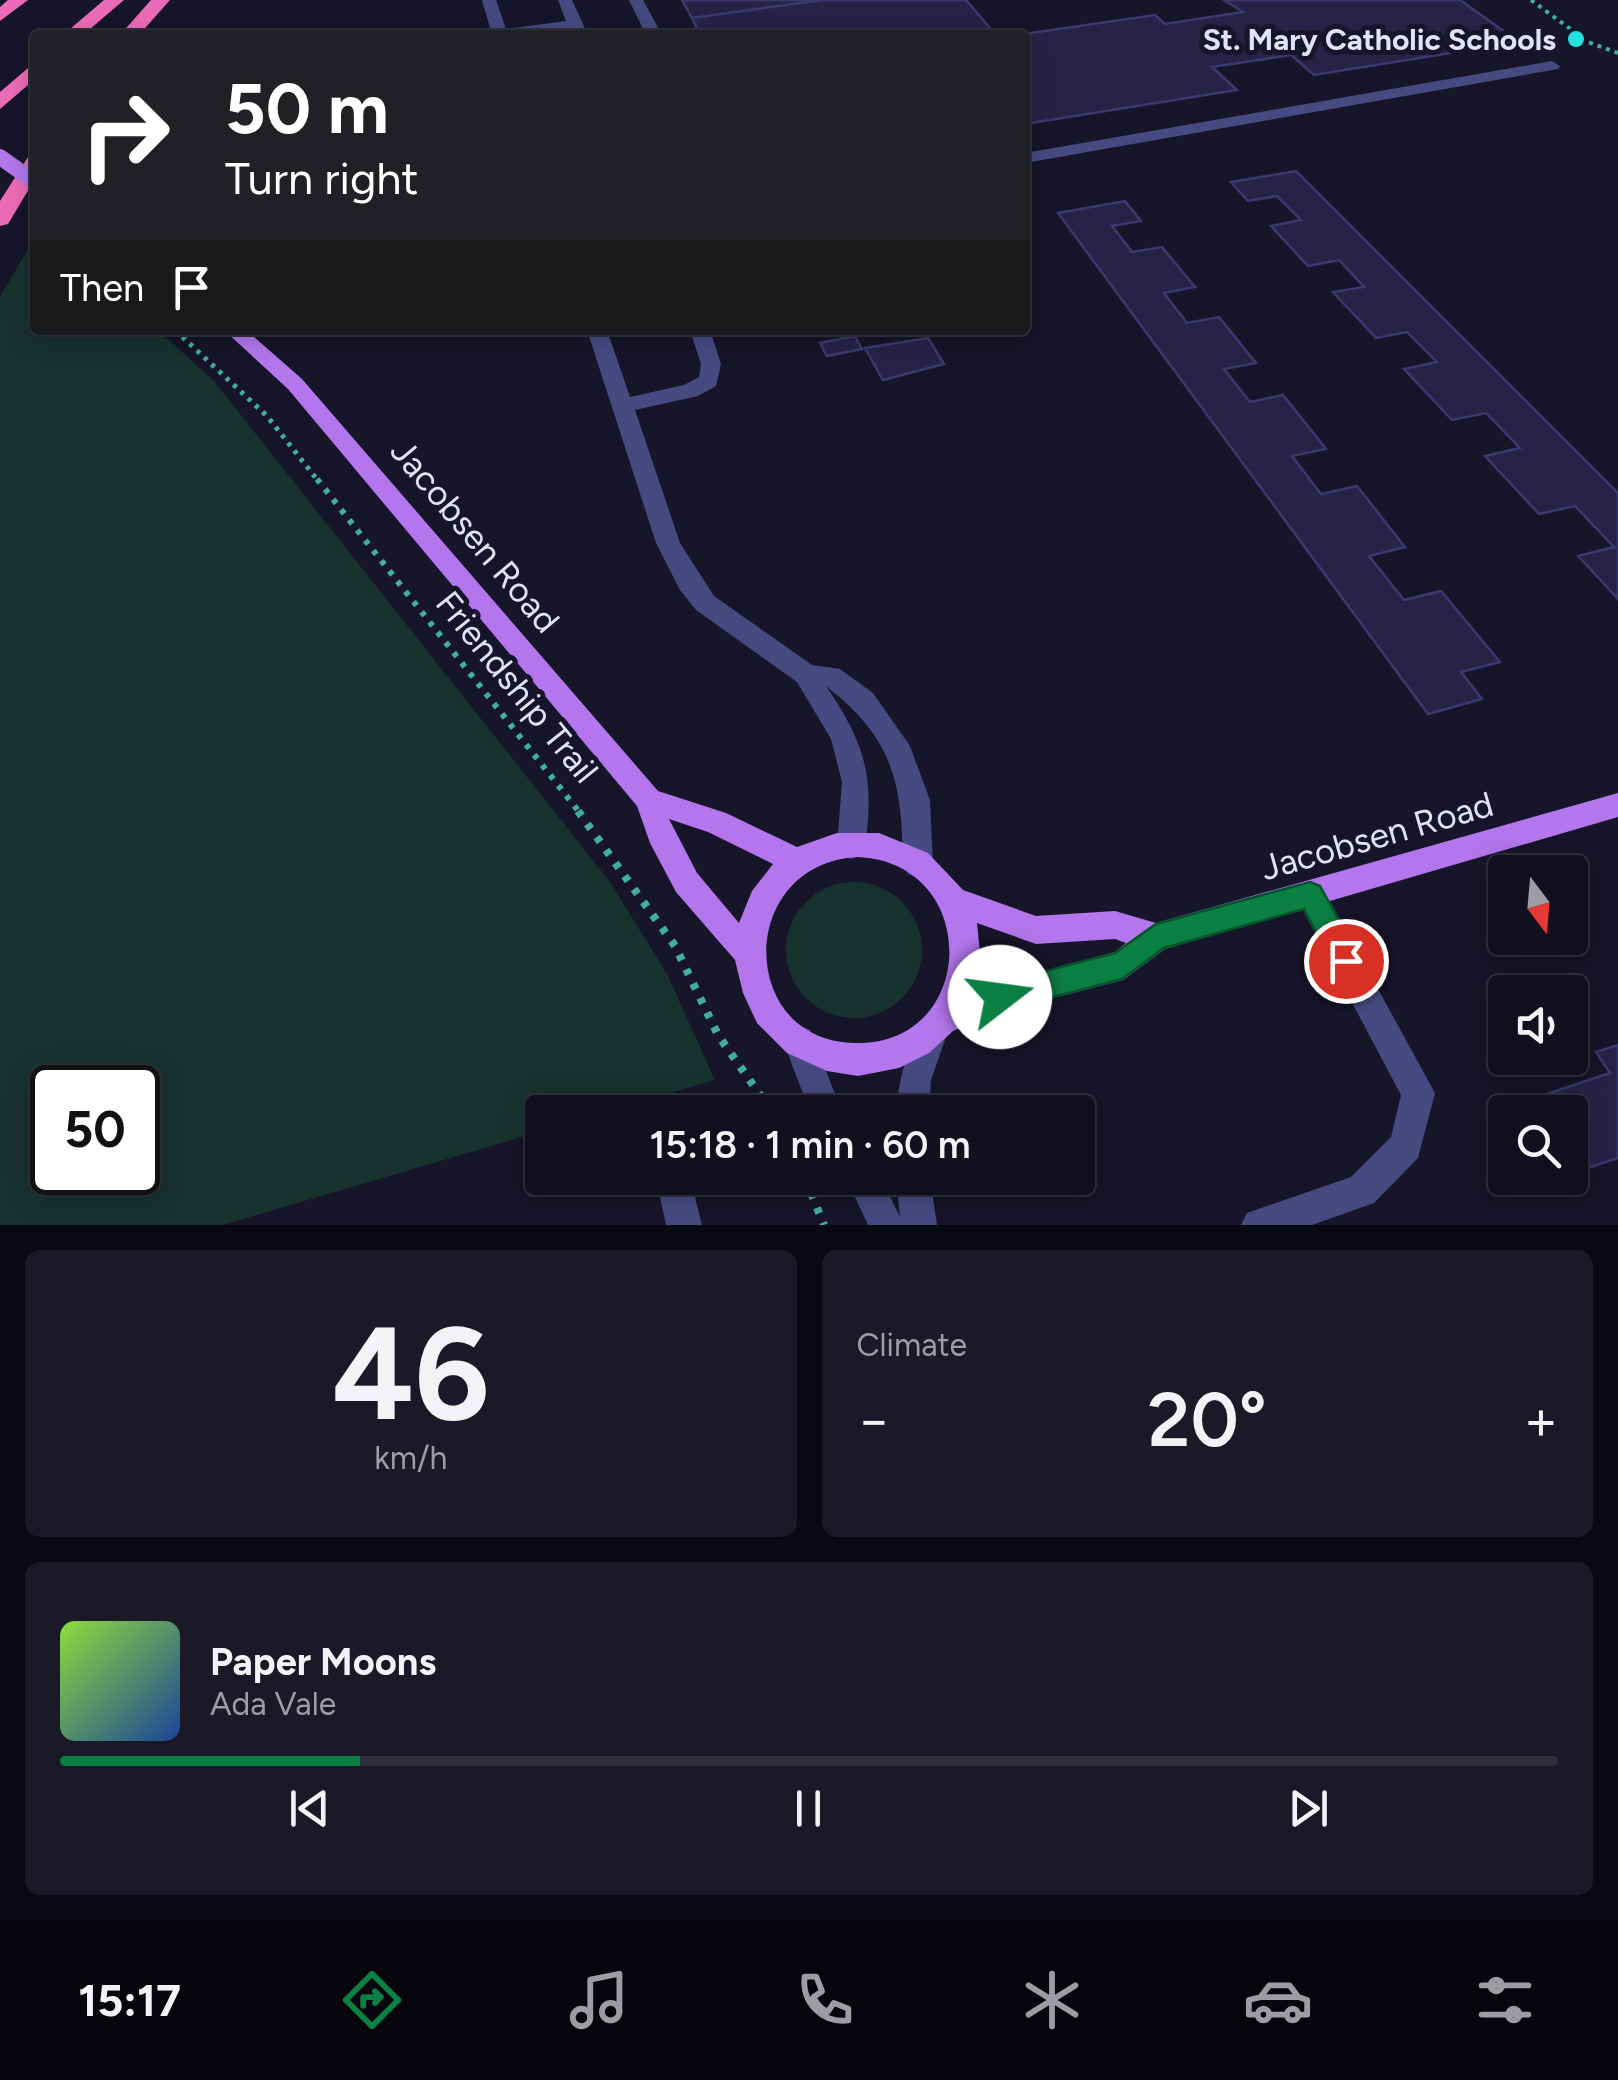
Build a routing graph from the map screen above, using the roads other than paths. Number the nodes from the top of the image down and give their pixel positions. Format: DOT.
graph roads {
  1 [pos="19,0"];
  2 [pos="115,0"];
  3 [pos="161,0"];
  4 [pos="489,0"];
  5 [pos="565,0"];
  6 [pos="636,0"];
  7 [pos="0,16"];
  8 [pos="78,30"];
  9 [pos="134,30"];
  10 [pos="498,30"];
  11 [pos="578,30"];
  12 [pos="651,30"];
  13 [pos="1552,66"];
  14 [pos="30,73"];
  15 [pos="0,102"];
  16 [pos="0,157"];
  17 [pos="1030,157"];
  18 [pos="30,170"];
  19 [pos="30,178"];
  20 [pos="0,220"];
  21 [pos="240,335"];
  22 [pos="599,335"];
  23 [pos="702,335"];
  24 [pos="622,406"];
  25 [pos="807,675"];
  26 [pos="648,800"];
  27 [pos="1618,806"];
  28 [pos="852,846"];
  29 [pos="798,862"];
  30 [pos="918,865"];
  31 [pos="1310,895"];
  32 [pos="954,901"];
  33 [pos="1156,937"];
  34 [pos="746,950"];
  35 [pos="939,1025"];
  36 [pos="799,1041"];
  37 [pos="820,1095"];
  38 [pos="914,1095"];
  39 [pos="677,1195"];
  40 [pos="871,1195"];
  41 [pos="915,1195"];
  42 [pos="684,1225"];
  43 [pos="886,1225"];
  44 [pos="918,1225"];
  45 [pos="1259,1225"];
  1 -- 7 [label="highway"];
  2 -- 8 [label="highway"];
  3 -- 9 [label="highway"];
  4 -- 10 [label="street"];
  5 -- 11 [label="street"];
  6 -- 12 [label="street"];
  13 -- 17 [label="street"];
  14 -- 15 [label="highway"];
  16 -- 19 [label="main road, bridge"];
  18 -- 20 [label="highway"];
  21 -- 26 [label="main road, Jacobsen Road"];
  22 -- 24 [label="street"];
  23 -- 24 [label="street"];
  24 -- 25 [label="street"];
  25 -- 28 [label="street"];
  25 -- 30 [label="street"];
  26 -- 29 [label="main road"];
  26 -- 34 [label="main road, Jacobsen Road"];
  27 -- 31 [label="main road, Jacobsen Road"];
  28 -- 29 [label="main road"];
  28 -- 30 [label="main road"];
  29 -- 34 [label="main road"];
  30 -- 32 [label="main road"];
  31 -- 33 [label="main road, Jacobsen Road"];
  31 -- 45 [label="street"];
  32 -- 33 [label="main road, Jacobsen Road"];
  32 -- 35 [label="main road"];
  33 -- 35 [label="main road, Jacobsen Road"];
  34 -- 36 [label="main road"];
  35 -- 36 [label="main road"];
  35 -- 38 [label="street"];
  36 -- 37 [label="street"];
  39 -- 42 [label="street"];
  40 -- 43 [label="street"];
  41 -- 44 [label="street"];
}
